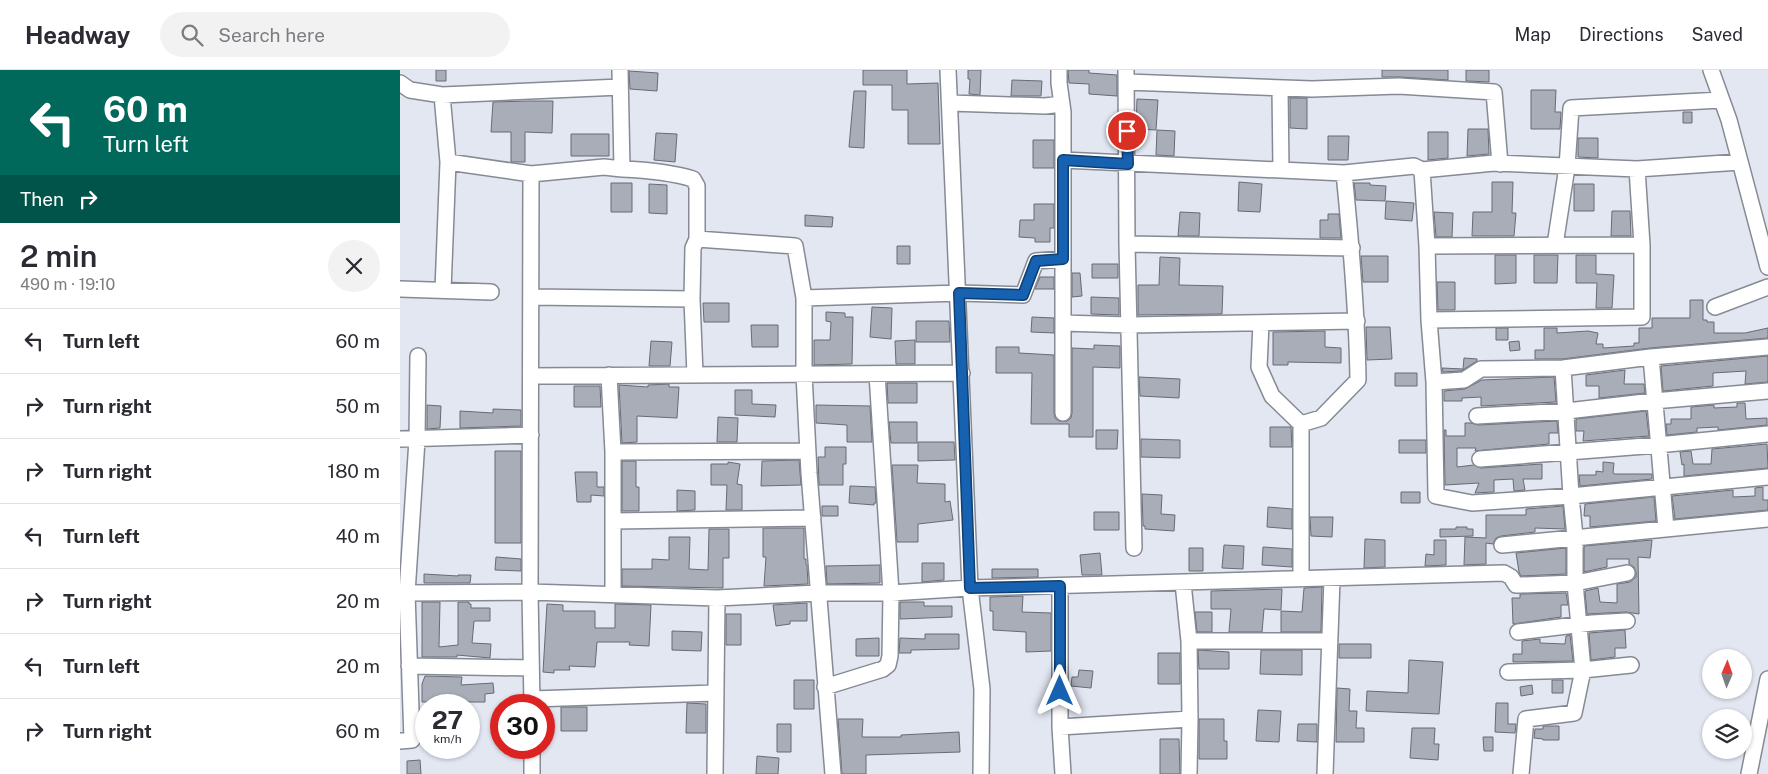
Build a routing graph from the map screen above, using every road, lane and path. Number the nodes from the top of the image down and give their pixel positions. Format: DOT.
graph roads {
  1 [pos="620,70"];
  2 [pos="948,70"];
  3 [pos="1059,70"];
  4 [pos="1711,70"];
  5 [pos="1127,76"];
  6 [pos="400,83"];
  7 [pos="620,87"];
  8 [pos="1280,88"];
  9 [pos="442,95"];
  10 [pos="1721,100"];
  11 [pos="950,103"];
  12 [pos="1062,104"];
  13 [pos="1063,160"];
  14 [pos="448,162"];
  15 [pos="1740,162"];
  16 [pos="1128,164"];
  17 [pos="1500,164"];
  18 [pos="1567,166"];
  19 [pos="622,169"];
  20 [pos="1282,170"];
  21 [pos="1422,170"];
  22 [pos="1637,170"];
  23 [pos="1344,173"];
  24 [pos="531,174"];
  25 [pos="696,239"];
  26 [pos="1127,244"];
  27 [pos="1642,244"];
  28 [pos="1555,245"];
  29 [pos="1427,246"];
  30 [pos="1352,248"];
  31 [pos="1063,259"];
  32 [pos="1768,267"];
  33 [pos="1768,287"];
  34 [pos="400,289"];
  35 [pos="443,290"];
  36 [pos="490,292"];
  37 [pos="959,293"];
  38 [pos="531,297"];
  39 [pos="804,298"];
  40 [pos="692,299"];
  41 [pos="1715,307"];
  42 [pos="1429,320"];
  43 [pos="1357,321"];
  44 [pos="1063,323"];
  45 [pos="1262,323"];
  46 [pos="1129,325"];
  47 [pos="1768,347"];
  48 [pos="418,356"];
  49 [pos="1651,357"];
  50 [pos="1564,368"];
  51 [pos="962,373"];
  52 [pos="804,374"];
  53 [pos="877,374"];
  54 [pos="609,375"];
  55 [pos="695,375"];
  56 [pos="531,376"];
  57 [pos="1434,382"];
  58 [pos="1768,391"];
  59 [pos="1654,401"];
  60 [pos="1567,411"];
  61 [pos="1063,413"];
  62 [pos="1477,416"];
  63 [pos="1301,424"];
  64 [pos="1768,434"];
  65 [pos="531,435"];
  66 [pos="400,440"];
  67 [pos="417,440"];
  68 [pos="1658,445"];
  69 [pos="807,451"];
  70 [pos="1569,451"];
  71 [pos="613,452"];
  72 [pos="1480,459"];
  73 [pos="1768,477"];
  74 [pos="1662,487"];
  75 [pos="1571,496"];
  76 [pos="813,518"];
  77 [pos="1768,519"];
  78 [pos="613,521"];
  79 [pos="1666,529"];
  80 [pos="1575,537"];
  81 [pos="1502,545"];
  82 [pos="1134,548"];
  83 [pos="1627,573"];
  84 [pos="1332,579"];
  85 [pos="1301,580"];
  86 [pos="1183,583"];
  87 [pos="1575,583"];
  88 [pos="1060,586"];
  89 [pos="970,588"];
  90 [pos="530,592"];
  91 [pos="407,593"];
  92 [pos="817,593"];
  93 [pos="891,593"];
  94 [pos="613,595"];
  95 [pos="717,598"];
  96 [pos="1627,621"];
  97 [pos="1580,624"];
  98 [pos="1518,632"];
  99 [pos="1189,641"];
  100 [pos="1330,641"];
  101 [pos="409,666"];
  102 [pos="1631,666"];
  103 [pos="531,668"];
  104 [pos="1583,670"];
  105 [pos="1508,672"];
  106 [pos="1768,679"];
  107 [pos="825,687"];
  108 [pos="715,693"];
  109 [pos="532,694"];
  110 [pos="555,701"];
  111 [pos="1766,702"];
  112 [pos="1190,720"];
  113 [pos="1060,727"];
  114 [pos="400,741"];
  115 [pos="532,759"];
  116 [pos="532,774"];
  117 [pos="715,774"];
  118 [pos="833,774"];
  119 [pos="981,774"];
  120 [pos="1063,774"];
  121 [pos="1189,774"];
  122 [pos="1325,774"];
  123 [pos="1522,774"];
  124 [pos="1749,774"];
  1 -- 7 [label="street"];
  2 -- 11 [label="street"];
  3 -- 12 [label="street"];
  4 -- 10 [label="street"];
  5 -- 8 [label="street"];
  5 -- 16 [label="street"];
  6 -- 9 [label="street"];
  7 -- 9 [label="street"];
  7 -- 19 [label="street"];
  8 -- 17 [label="street"];
  8 -- 20 [label="street"];
  9 -- 14 [label="street"];
  10 -- 15 [label="street"];
  10 -- 18 [label="street"];
  11 -- 12 [label="street"];
  11 -- 37 [label="street"];
  12 -- 13 [label="street"];
  13 -- 16 [label="street"];
  13 -- 31 [label="street"];
  14 -- 24 [label="street"];
  14 -- 35 [label="street"];
  15 -- 22 [label="street"];
  15 -- 32 [label="street"];
  16 -- 20 [label="street"];
  16 -- 26 [label="street"];
  17 -- 18 [label="street"];
  17 -- 21 [label="street"];
  18 -- 22 [label="street"];
  18 -- 28 [label="street"];
  19 -- 24 [label="street"];
  19 -- 25 [label="street"];
  20 -- 23 [label="street"];
  21 -- 23 [label="street"];
  21 -- 29 [label="street"];
  22 -- 27 [label="street"];
  23 -- 30 [label="street"];
  24 -- 38 [label="street"];
  25 -- 39 [label="street"];
  25 -- 40 [label="street"];
  26 -- 30 [label="street"];
  26 -- 46 [label="street"];
  27 -- 28 [label="street"];
  27 -- 42 [label="street"];
  28 -- 29 [label="street"];
  29 -- 42 [label="street"];
  30 -- 43 [label="street"];
  31 -- 37 [label="street"];
  31 -- 44 [label="street"];
  33 -- 41 [label="street"];
  34 -- 35 [label="street"];
  35 -- 36 [label="street"];
  37 -- 39 [label="street"];
  37 -- 51 [label="street"];
  38 -- 40 [label="street"];
  38 -- 56 [label="street"];
  39 -- 52 [label="street"];
  40 -- 55 [label="street"];
  42 -- 57 [label="street"];
  43 -- 45 [label="street"];
  43 -- 63 [label="street"];
  44 -- 46 [label="street"];
  44 -- 61 [label="street"];
  45 -- 46 [label="street"];
  45 -- 63 [label="street"];
  46 -- 82 [label="street"];
  47 -- 49 [label="street"];
  48 -- 67 [label="street"];
  49 -- 50 [label="street"];
  49 -- 59 [label="street"];
  50 -- 57 [label="street"];
  50 -- 60 [label="street"];
  51 -- 53 [label="street"];
  51 -- 89 [label="street"];
  52 -- 53 [label="street"];
  52 -- 55 [label="street"];
  52 -- 69 [label="street"];
  53 -- 93 [label="street"];
  54 -- 55 [label="street"];
  54 -- 56 [label="street"];
  54 -- 71 [label="street"];
  56 -- 65 [label="street"];
  57 -- 75 [label="street"];
  58 -- 59 [label="street"];
  59 -- 60 [label="street"];
  59 -- 68 [label="street"];
  60 -- 62 [label="street"];
  60 -- 70 [label="street"];
  63 -- 85 [label="street"];
  64 -- 68 [label="street"];
  65 -- 67 [label="street"];
  65 -- 90 [label="street"];
  66 -- 67 [label="street"];
  67 -- 91 [label="street"];
  68 -- 70 [label="street"];
  68 -- 74 [label="street"];
  69 -- 71 [label="street"];
  69 -- 76 [label="street"];
  70 -- 72 [label="street"];
  70 -- 75 [label="street"];
  71 -- 78 [label="street"];
  73 -- 74 [label="street"];
  74 -- 75 [label="street"];
  74 -- 79 [label="street"];
  75 -- 80 [label="street"];
  76 -- 78 [label="street"];
  76 -- 92 [label="street"];
  77 -- 79 [label="street"];
  78 -- 94 [label="street"];
  79 -- 80 [label="street"];
  80 -- 81 [label="street"];
  80 -- 87 [label="street"];
  83 -- 87 [label="street"];
  84 -- 85 [label="street"];
  84 -- 87 [label="street"];
  84 -- 100 [label="street"];
  85 -- 86 [label="street"];
  86 -- 88 [label="street"];
  86 -- 99 [label="street"];
  87 -- 97 [label="street"];
  88 -- 89 [label="street"];
  88 -- 113 [label="street"];
  89 -- 93 [label="street"];
  89 -- 119 [label="street"];
  90 -- 91 [label="street"];
  90 -- 94 [label="street"];
  90 -- 103 [label="street"];
  91 -- 101 [label="street"];
  92 -- 93 [label="street"];
  92 -- 95 [label="street"];
  92 -- 107 [label="street"];
  93 -- 107 [label="street"];
  94 -- 95 [label="street"];
  95 -- 108 [label="street"];
  96 -- 97 [label="street"];
  97 -- 98 [label="street"];
  97 -- 104 [label="street"];
  99 -- 100 [label="street"];
  99 -- 112 [label="street"];
  100 -- 122 [label="street"];
  101 -- 103 [label="street"];
  101 -- 114 [label="street"];
  102 -- 104 [label="street"];
  103 -- 109 [label="street"];
  104 -- 105 [label="street"];
  104 -- 123 [label="street"];
  106 -- 111 [label="street"];
  107 -- 118 [label="street"];
  108 -- 110 [label="street"];
  108 -- 117 [label="street"];
  111 -- 124 [label="street"];
  112 -- 113 [label="street"];
  112 -- 121 [label="street"];
  113 -- 120 [label="street"];
  115 -- 116 [label="street"];
}
